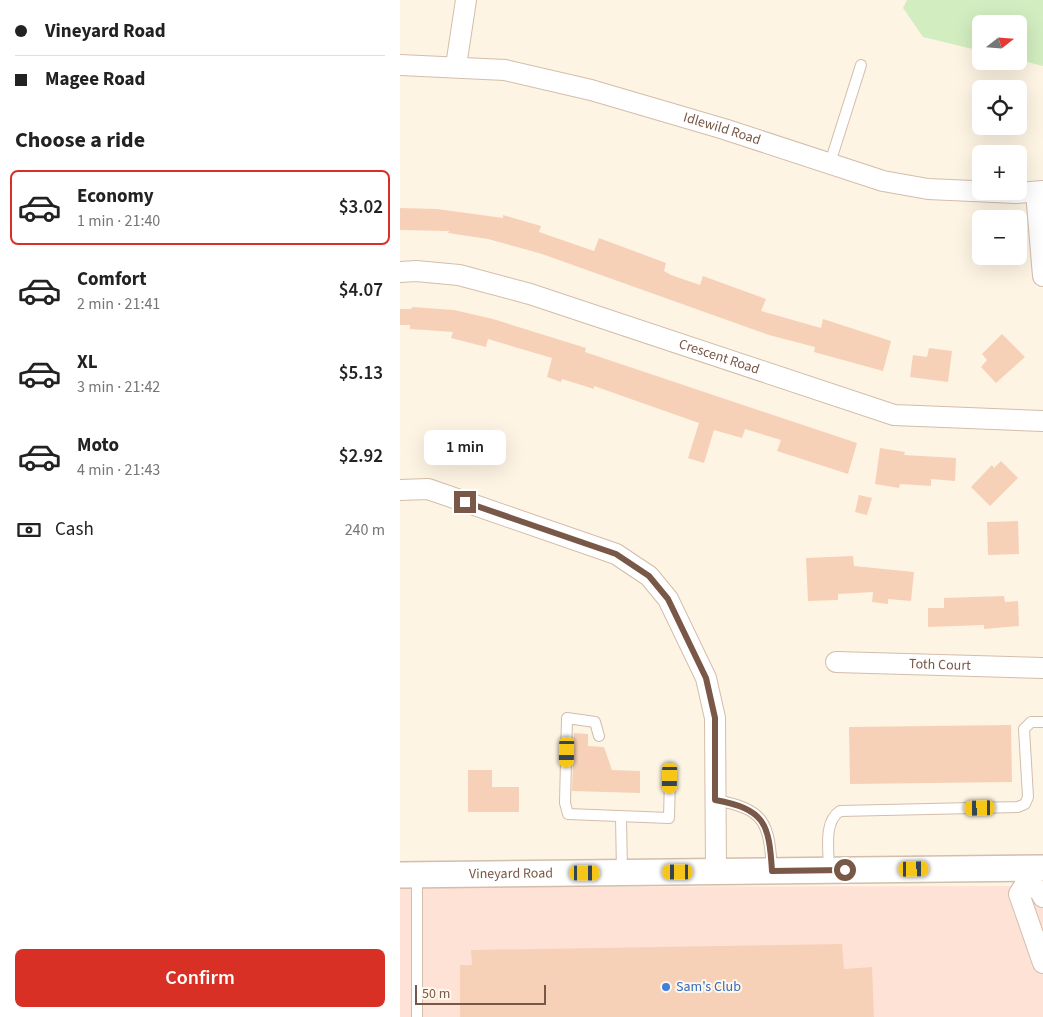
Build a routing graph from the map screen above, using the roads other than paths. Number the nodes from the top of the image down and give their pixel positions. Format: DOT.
graph roads {
  1 [pos="466,0"];
  2 [pos="400,65"];
  3 [pos="861,65"];
  4 [pos="456,66"];
  5 [pos="830,162"];
  6 [pos="1039,191"];
  7 [pos="400,272"];
  8 [pos="1043,276"];
  9 [pos="1043,421"];
  10 [pos="400,490"];
  11 [pos="836,662"];
  12 [pos="1043,668"];
  13 [pos="1043,722"];
  14 [pos="599,736"];
  15 [pos="670,778"];
  16 [pos="715,800"];
  17 [pos="621,817"];
  18 [pos="828,870"];
  19 [pos="716,871"];
  20 [pos="772,871"];
  21 [pos="622,872"];
  22 [pos="1031,873"];
  23 [pos="409,874"];
  24 [pos="1043,897"];
  25 [pos="1043,963"];
  26 [pos="417,1017"];
  1 -- 4 [label="street"];
  2 -- 4 [label="street, Idlewild Road"];
  3 -- 5 [label="lane"];
  4 -- 5 [label="street, Idlewild Road"];
  5 -- 6 [label="street, Idlewild Road"];
  6 -- 8 [label="street"];
  7 -- 9 [label="street, Crescent Road"];
  10 -- 16 [label="street"];
  11 -- 12 [label="street, Toth Court"];
  13 -- 18 [label="lane"];
  14 -- 17 [label="lane"];
  15 -- 17 [label="lane"];
  16 -- 19 [label="street"];
  16 -- 20 [label="lane"];
  17 -- 21 [label="lane"];
  18 -- 20 [label="street, Vineyard Road"];
  18 -- 22 [label="street, Vineyard Road"];
  19 -- 20 [label="street, Vineyard Road"];
  19 -- 21 [label="street, Vineyard Road"];
  21 -- 23 [label="street, Vineyard Road"];
  22 -- 24 [label="street"];
  22 -- 25 [label="street"];
  23 -- 26 [label="lane"];
}
